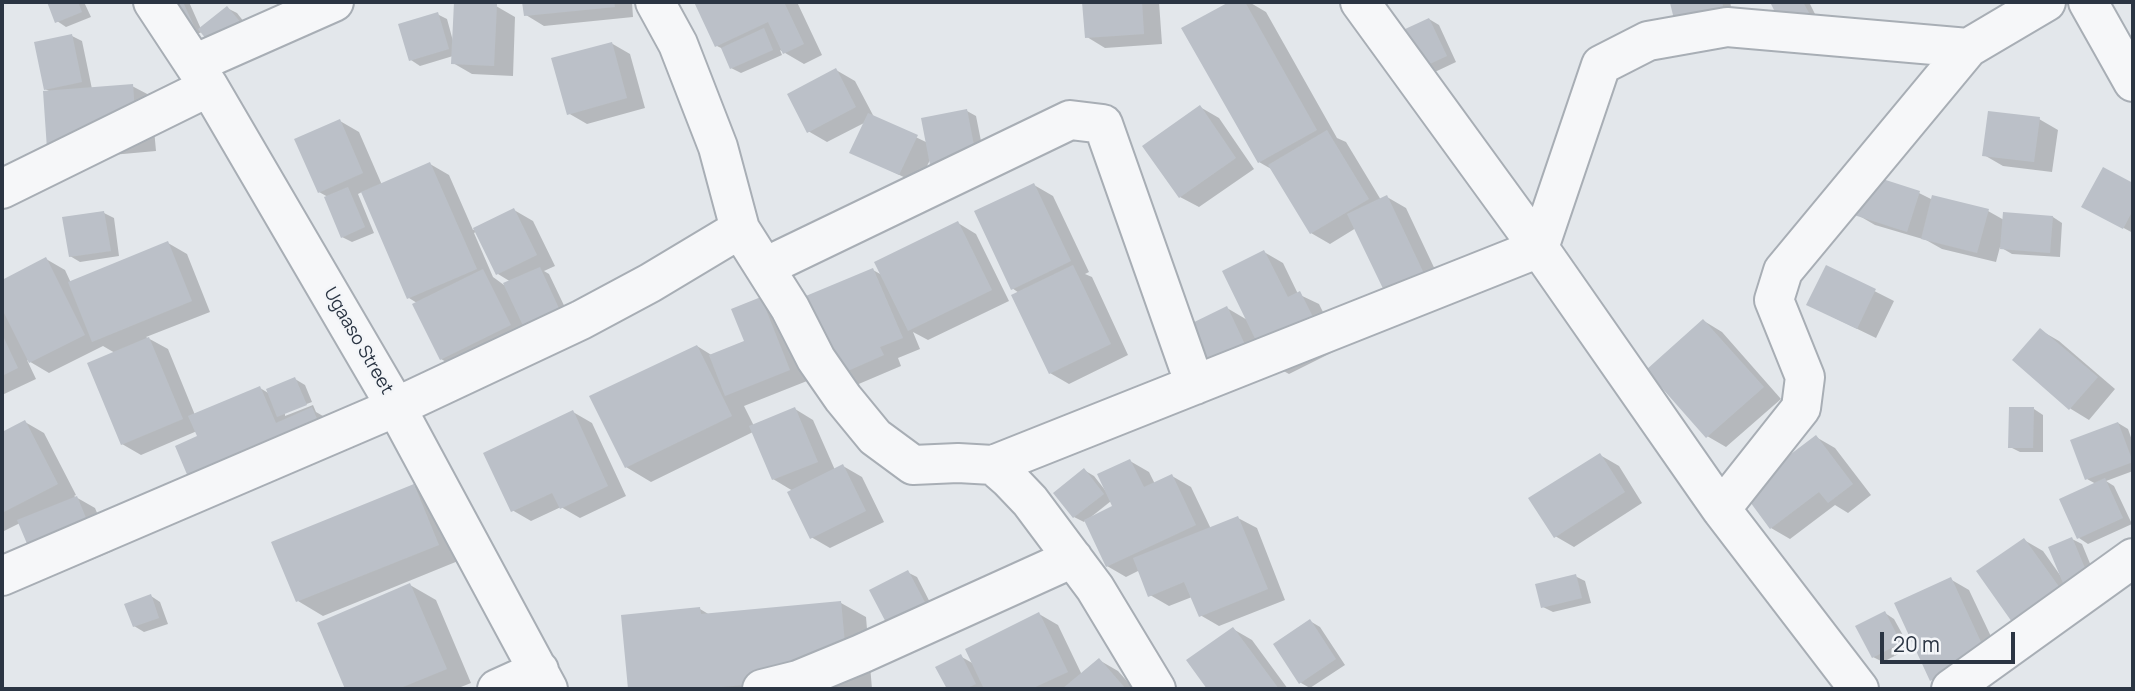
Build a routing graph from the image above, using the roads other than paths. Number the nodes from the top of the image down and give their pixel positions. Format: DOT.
graph roads {
  1 [pos="153,2"];
  2 [pos="334,2"];
  3 [pos="655,2"];
  4 [pos="1360,2"];
  5 [pos="2046,2"];
  6 [pos="2088,2"];
  7 [pos="1968,48"];
  8 [pos="201,76"];
  9 [pos="2133,82"];
  10 [pos="2,189"];
  11 [pos="740,229"];
  12 [pos="1538,248"];
  13 [pos="765,267"];
  14 [pos="1195,385"];
  15 [pos="396,407"];
  16 [pos="993,465"];
  17 [pos="1721,509"];
  18 [pos="1073,558"];
  19 [pos="2133,558"];
  20 [pos="2,576"];
  21 [pos="543,680"];
  22 [pos="497,689"];
  23 [pos="762,689"];
  24 [pos="1156,689"];
  25 [pos="1858,689"];
  26 [pos="1951,689"];
  1 -- 8 [label="street, Ugaaso Street"];
  2 -- 8 [label="street"];
  3 -- 11 [label="street"];
  4 -- 12 [label="street"];
  5 -- 7 [label="street"];
  6 -- 9 [label="street"];
  7 -- 12 [label="street"];
  7 -- 17 [label="street"];
  8 -- 10 [label="street"];
  8 -- 15 [label="street, Ugaaso Street"];
  11 -- 13 [label="street"];
  11 -- 15 [label="street"];
  12 -- 14 [label="street"];
  12 -- 17 [label="street"];
  13 -- 14 [label="street"];
  13 -- 16 [label="street"];
  14 -- 16 [label="street"];
  15 -- 20 [label="street"];
  15 -- 21 [label="street, Ugaaso Street"];
  16 -- 18 [label="street"];
  17 -- 25 [label="street"];
  18 -- 23 [label="street"];
  18 -- 24 [label="street"];
  19 -- 26 [label="street"];
  21 -- 22 [label="street"];
}
